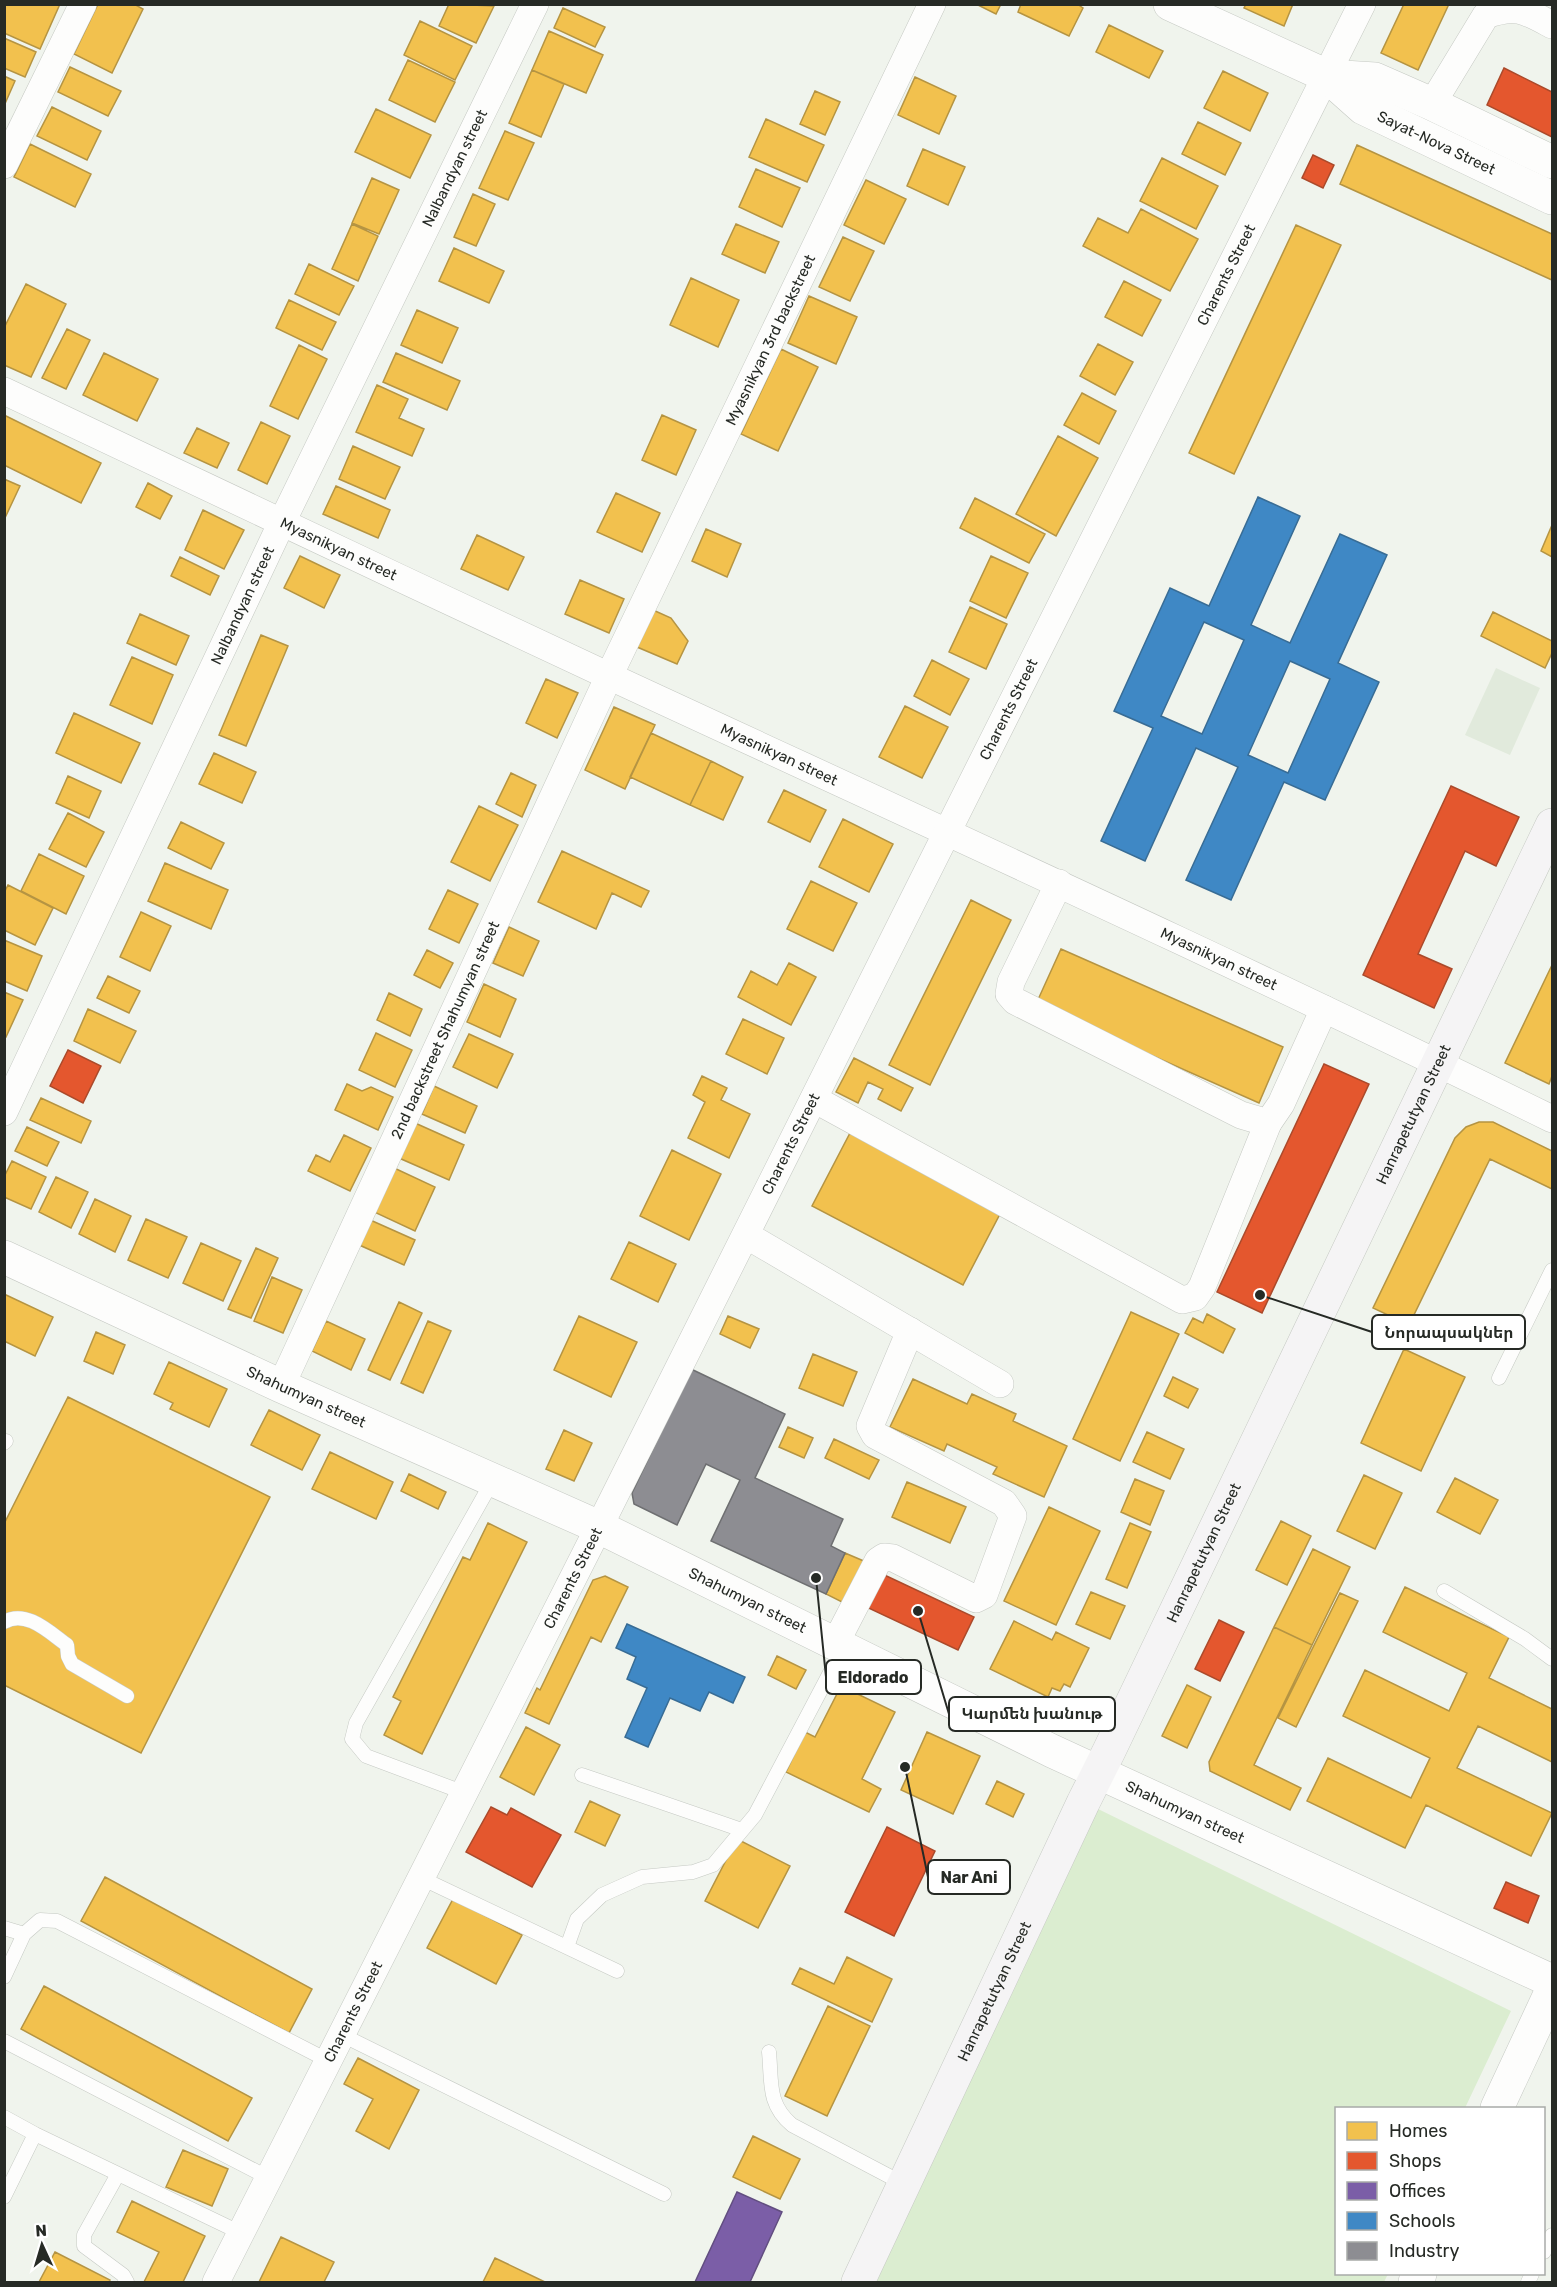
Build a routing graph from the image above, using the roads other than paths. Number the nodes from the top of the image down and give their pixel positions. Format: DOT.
graph roads {
  1 [pos="83,4"];
  2 [pos="535,4"];
  3 [pos="932,4"];
  4 [pos="1170,4"];
  5 [pos="1362,4"];
  6 [pos="1552,25"];
  7 [pos="1327,76"];
  8 [pos="1432,104"];
  9 [pos="1552,162"];
  10 [pos="4,165"];
  11 [pos="1551,192"];
  12 [pos="4,391"];
  13 [pos="282,522"];
  14 [pos="609,676"];
  15 [pos="1552,825"];
  16 [pos="948,831"];
  17 [pos="1059,883"];
  18 [pos="1324,1009"];
  19 [pos="1439,1063"];
  20 [pos="814,1099"];
  21 [pos="4,1112"];
  22 [pos="1552,1119"];
  23 [pos="1268,1123"];
  24 [pos="746,1235"];
  25 [pos="4,1257"];
  26 [pos="1552,1270"];
  27 [pos="910,1331"];
  28 [pos="1499,1378"];
  29 [pos="1000,1384"];
  30 [pos="281,1386"];
  31 [pos="493,1480"];
  32 [pos="599,1527"];
  33 [pos="1444,1591"];
  34 [pos="4,1622"];
  35 [pos="839,1646"];
  36 [pos="1552,1659"];
  37 [pos="127,1696"];
  38 [pos="1099,1773"];
  39 [pos="582,1775"];
  40 [pos="465,1793"];
  41 [pos="742,1830"];
  42 [pos="422,1878"];
  43 [pos="4,1928"];
  44 [pos="24,1934"];
  45 [pos="567,1947"];
  46 [pos="616,1971"];
  47 [pos="4,1977"];
  48 [pos="1552,1981"];
  49 [pos="1552,1990"];
  50 [pos="342,2036"];
  51 [pos="4,2041"];
  52 [pos="769,2052"];
  53 [pos="329,2061"];
  54 [pos="1498,2107"];
  55 [pos="4,2117"];
  56 [pos="35,2134"];
  57 [pos="118,2174"];
  58 [pos="269,2178"];
  59 [pos="904,2184"];
  60 [pos="664,2194"];
  61 [pos="4,2197"];
  62 [pos="242,2233"];
  63 [pos="1552,2235"];
  64 [pos="1545,2250"];
  65 [pos="127,2283"];
  66 [pos="216,2283"];
  67 [pos="858,2283"];
  1 -- 10 [label="street"];
  2 -- 13 [label="street, Nalbandyan street"];
  3 -- 14 [label="street, Myasnikyan 3rd backstreet"];
  4 -- 7 [label="street, Sayat-Nova Street"];
  5 -- 7 [label="street, Charents Street"];
  6 -- 8 [label="street"];
  7 -- 8 [label="street, Sayat-Nova Street"];
  7 -- 11 [label="street, Sayat-Nova Street"];
  7 -- 16 [label="street, Charents Street"];
  8 -- 9 [label="street, Sayat-Nova Street"];
  12 -- 13 [label="street, Myasnikyan street"];
  13 -- 14 [label="street, Myasnikyan street"];
  13 -- 21 [label="street, Nalbandyan street"];
  14 -- 16 [label="street, Myasnikyan street"];
  14 -- 30 [label="street, 2nd backstreet Shahumyan street"];
  15 -- 19 [label="main road, Hanrapetutyan Street"];
  16 -- 17 [label="street, Myasnikyan street"];
  16 -- 20 [label="street, Charents Street"];
  17 -- 18 [label="street, Myasnikyan street"];
  17 -- 23 [label="street"];
  18 -- 19 [label="street, Myasnikyan street"];
  18 -- 23 [label="street"];
  19 -- 22 [label="street, Myasnikyan street"];
  19 -- 38 [label="main road, Hanrapetutyan Street"];
  20 -- 23 [label="street"];
  20 -- 24 [label="street, Charents Street"];
  24 -- 27 [label="street"];
  24 -- 32 [label="street, Charents Street"];
  25 -- 30 [label="street, Shahumyan street"];
  26 -- 28 [label="lane"];
  27 -- 29 [label="street"];
  27 -- 35 [label="street"];
  30 -- 31 [label="street, Shahumyan street"];
  31 -- 32 [label="street, Shahumyan street"];
  31 -- 40 [label="lane"];
  32 -- 35 [label="street, Shahumyan street"];
  32 -- 40 [label="street, Charents Street"];
  33 -- 36 [label="lane"];
  34 -- 37 [label="lane"];
  35 -- 38 [label="street, Shahumyan street"];
  35 -- 41 [label="lane"];
  38 -- 48 [label="street, Shahumyan street"];
  38 -- 59 [label="main road, Hanrapetutyan Street"];
  39 -- 41 [label="lane"];
  40 -- 42 [label="street, Charents Street"];
  41 -- 45 [label="lane"];
  42 -- 45 [label="lane"];
  42 -- 50 [label="street, Charents Street"];
  43 -- 44 [label="lane"];
  44 -- 47 [label="lane"];
  44 -- 53 [label="lane"];
  45 -- 46 [label="lane"];
  49 -- 54 [label="street"];
  50 -- 53 [label="street, Charents Street"];
  50 -- 60 [label="lane"];
  51 -- 58 [label="lane"];
  52 -- 59 [label="lane"];
  53 -- 58 [label="street, Charents Street"];
  55 -- 56 [label="lane"];
  56 -- 57 [label="lane"];
  56 -- 61 [label="lane"];
  57 -- 62 [label="lane"];
  57 -- 65 [label="lane"];
  58 -- 62 [label="street, Charents Street"];
  59 -- 67 [label="main road, Hanrapetutyan Street"];
  62 -- 66 [label="street, Charents Street"];
  63 -- 64 [label="lane"];
}
